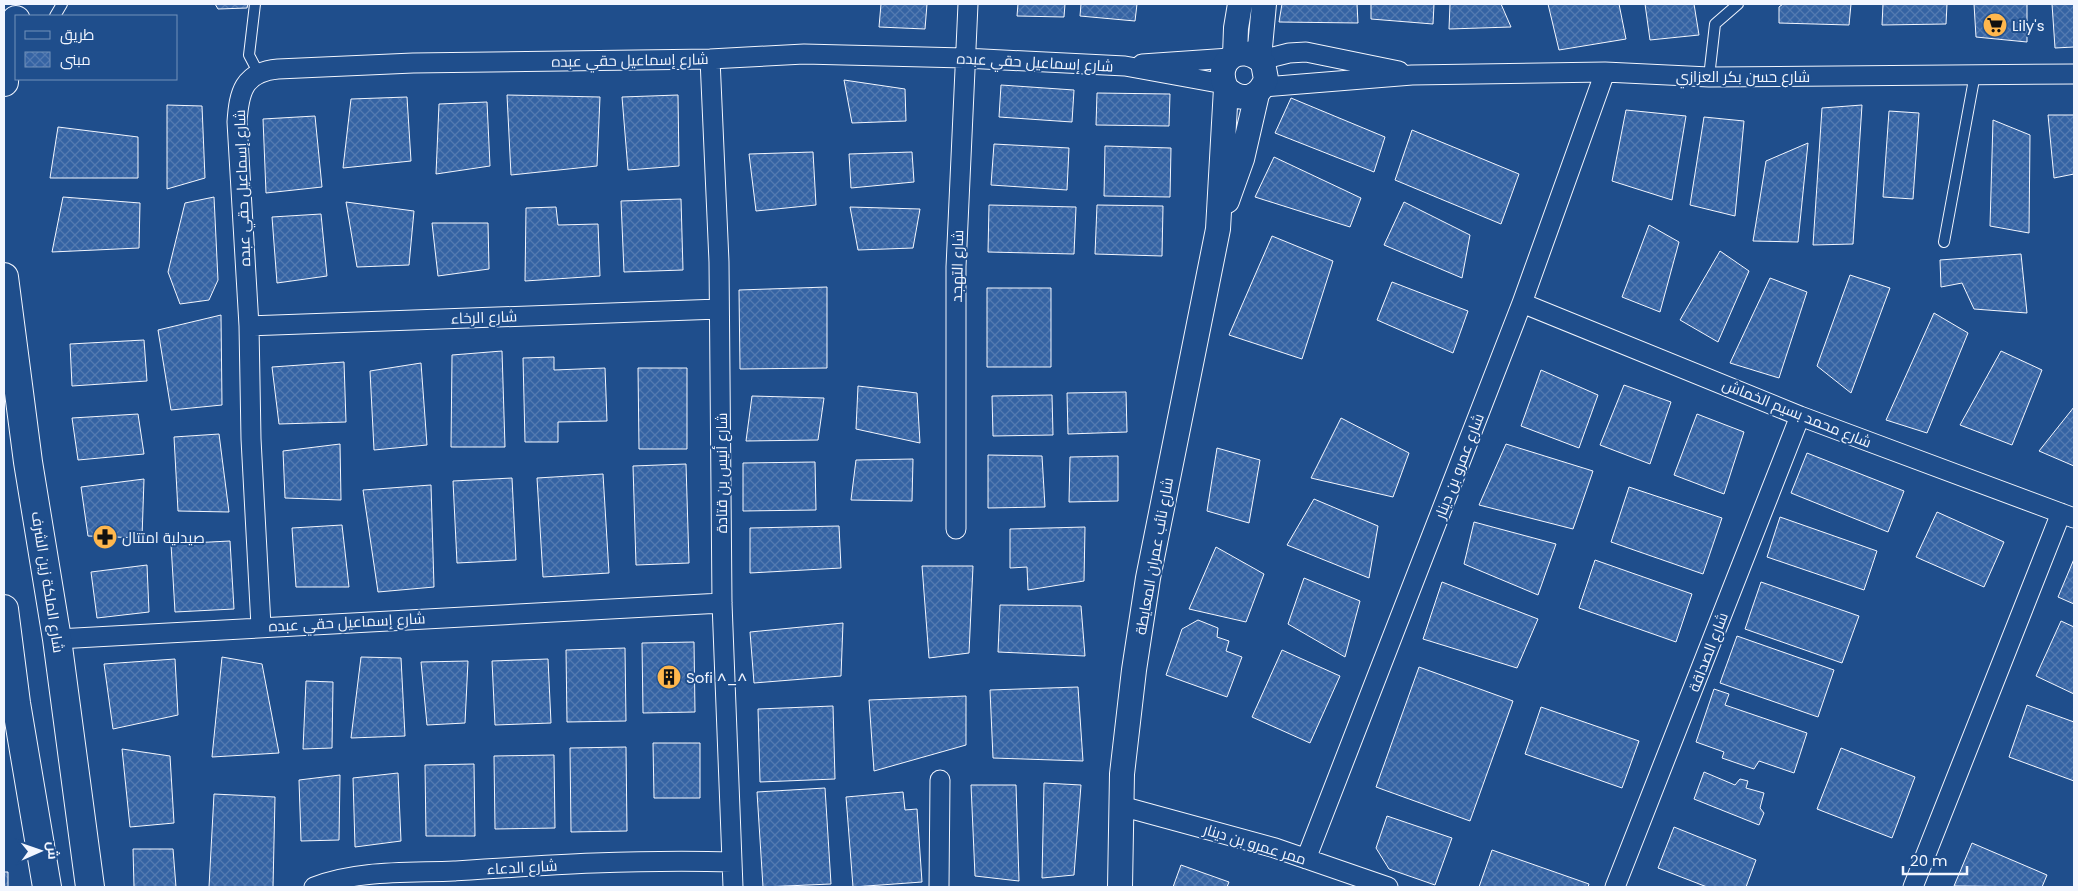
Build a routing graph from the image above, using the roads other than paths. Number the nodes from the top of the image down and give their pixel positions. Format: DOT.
graph roads {
  1 [pos="62,4"];
  2 [pos="255,4"];
  3 [pos="968,4"];
  4 [pos="1240,4"];
  5 [pos="1264,4"];
  6 [pos="1738,4"];
  7 [pos="56,15"];
  8 [pos="15,26"];
  9 [pos="1233,56"];
  10 [pos="964,58"];
  11 [pos="710,59"];
  12 [pos="1260,59"];
  13 [pos="1125,66"];
  14 [pos="8,71"];
  15 [pos="1605,72"];
  16 [pos="259,74"];
  17 [pos="1412,74"];
  18 [pos="1975,74"];
  19 [pos="2074,74"];
  20 [pos="1710,77"];
  21 [pos="1225,86"];
  22 [pos="1260,90"];
  23 [pos="1218,229"];
  24 [pos="1944,242"];
  25 [pos="4,277"];
  26 [pos="1522,303"];
  27 [pos="719,308"];
  28 [pos="249,326"];
  29 [pos="1800,416"];
  30 [pos="2067,515"];
  31 [pos="956,529"];
  32 [pos="722,603"];
  33 [pos="4,609"];
  34 [pos="261,626"];
  35 [pos="57,639"];
  36 [pos="10,698"];
  37 [pos="940,780"];
  38 [pos="1121,806"];
  39 [pos="1306,859"];
  40 [pos="732,862"];
  41 [pos="47,887"];
  42 [pos="90,887"];
  43 [pos="314,887"];
  44 [pos="733,887"];
  45 [pos="939,887"];
  46 [pos="1120,887"];
  47 [pos="1388,887"];
  48 [pos="1615,887"];
  49 [pos="1913,887"];
  1 -- 7 [label="lane"];
  2 -- 16 [label="lane"];
  3 -- 10 [label="street, شارع التهجد"];
  4 -- 9 [label="street"];
  5 -- 12 [label="street"];
  6 -- 20 [label="lane"];
  8 -- 14 [label="main road"];
  9 -- 12 [label="street"];
  9 -- 13 [label="street, شارع إسماعيل حقي عبده"];
  9 -- 21 [label="street"];
  10 -- 11 [label="street, شارع إسماعيل حقي عبده"];
  10 -- 13 [label="street, شارع إسماعيل حقي عبده"];
  10 -- 31 [label="street, شارع التهجد"];
  11 -- 16 [label="street, شارع إسماعيل حقي عبده"];
  11 -- 27 [label="street, شارع أنيس بن قتادة"];
  12 -- 17 [label="street, شارع حسن بكر العزازي"];
  12 -- 22 [label="street"];
  13 -- 21 [label="street, شارع إسماعيل حقي عبده"];
  15 -- 17 [label="street, شارع حسن بكر العزازي"];
  15 -- 20 [label="street, شارع حسن بكر العزازي"];
  15 -- 26 [label="street, شارع عمرو بن دينار"];
  16 -- 28 [label="street, شارع إسماعيل حقي عبده"];
  17 -- 22 [label="street, شارع حسن بكر العزازي"];
  18 -- 19 [label="street, شارع حسن بكر العزازي"];
  18 -- 20 [label="street, شارع حسن بكر العزازي"];
  18 -- 24 [label="lane"];
  21 -- 22 [label="street"];
  21 -- 23 [label="street, شارع نائب عمران المعايطة"];
  22 -- 23 [label="street, شارع نائب عمران المعايطة"];
  23 -- 38 [label="street, شارع نائب عمران المعايطة"];
  25 -- 35 [label="main road, شارع الملكة زين الشرف"];
  26 -- 29 [label="street, شارع محمد بسيم الخماش"];
  26 -- 39 [label="street, شارع عمرو بن دينار"];
  27 -- 28 [label="street, شارع الرخاء"];
  27 -- 32 [label="street, شارع أنيس بن قتادة"];
  28 -- 34 [label="street, شارع إسماعيل حقي عبده"];
  29 -- 30 [label="street, شارع محمد بسيم الخماش"];
  29 -- 48 [label="street, شارع الصداقة"];
  30 -- 49 [label="street"];
  32 -- 34 [label="street, شارع إسماعيل حقي عبده"];
  32 -- 40 [label="street, شارع أنيس بن قتادة"];
  33 -- 36 [label="main road"];
  34 -- 35 [label="street"];
  35 -- 42 [label="main road, شارع الملكة زين الشرف"];
  36 -- 41 [label="main road"];
  37 -- 45 [label="street"];
  38 -- 39 [label="street, ممر عمرو بن دينار"];
  38 -- 46 [label="street, شارع نائب عمران المعايطة"];
  39 -- 47 [label="street, ممر عمرو بن دينار"];
  40 -- 43 [label="street, شارع الدعاء"];
  40 -- 44 [label="street, شارع أنيس بن قتادة"];
}
